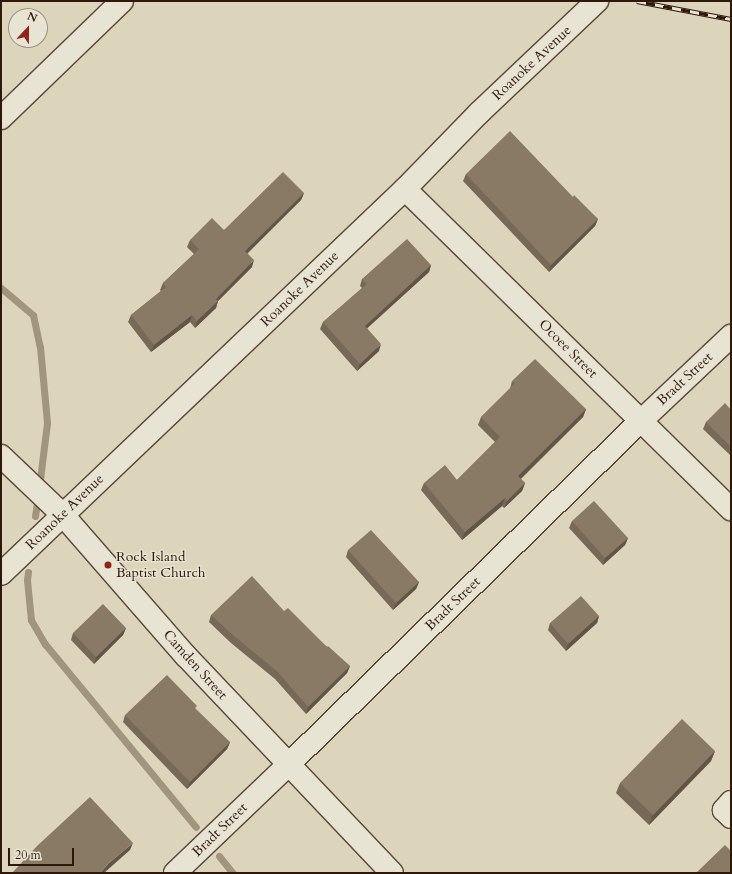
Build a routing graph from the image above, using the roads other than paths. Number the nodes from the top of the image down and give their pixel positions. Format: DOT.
graph roads {
  1 [pos="122,1"];
  2 [pos="597,1"];
  3 [pos="1,118"];
  4 [pos="405,189"];
  5 [pos="731,336"];
  6 [pos="641,421"];
  7 [pos="1,456"];
  8 [pos="731,509"];
  9 [pos="62,514"];
  10 [pos="1,574"];
  11 [pos="288,765"];
  12 [pos="731,802"];
  13 [pos="731,817"];
  14 [pos="175,873"];
  15 [pos="392,873"];
  1 -- 3 [label="street"];
  2 -- 4 [label="street, Roanoke Avenue"];
  4 -- 6 [label="street, Ocoee Street"];
  4 -- 9 [label="street, Roanoke Avenue"];
  5 -- 6 [label="street, Bradt Street"];
  6 -- 8 [label="street, Ocoee Street"];
  6 -- 11 [label="street, Bradt Street"];
  7 -- 9 [label="street, Camden Street"];
  9 -- 10 [label="street, Roanoke Avenue"];
  9 -- 11 [label="street, Camden Street"];
  11 -- 14 [label="street, Bradt Street"];
  11 -- 15 [label="street, Camden Street"];
  12 -- 13 [label="street"];
}
